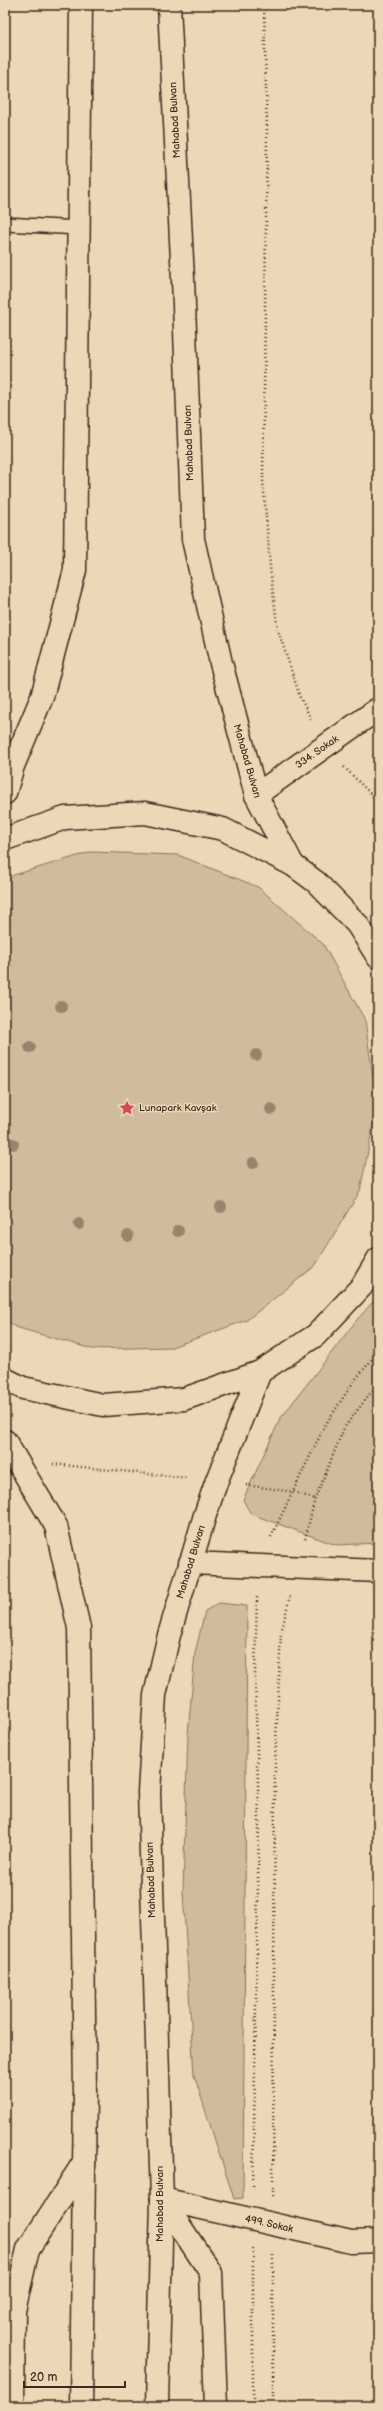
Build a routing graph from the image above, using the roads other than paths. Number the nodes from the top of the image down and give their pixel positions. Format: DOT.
graph roads {
  1 [pos="74,5"];
  2 [pos="81,5"];
  3 [pos="172,9"];
  4 [pos="80,26"];
  5 [pos="5,224"];
  6 [pos="79,228"];
  7 [pos="378,709"];
  8 [pos="5,793"];
  9 [pos="256,795"];
  10 [pos="5,839"];
  11 [pos="293,865"];
  12 [pos="357,924"];
  13 [pos="378,931"];
  14 [pos="378,957"];
  15 [pos="378,1259"];
  16 [pos="260,1372"];
  17 [pos="5,1379"];
  18 [pos="5,1441"];
  19 [pos="190,1563"];
  20 [pos="378,1571"];
  21 [pos="84,2162"];
  22 [pos="162,2199"];
  23 [pos="378,2241"];
  24 [pos="13,2406"];
  25 [pos="81,2406"];
  26 [pos="157,2406"];
  27 [pos="216,2406"];
  1 -- 4 [label="main road"];
  2 -- 4 [label="main road"];
  3 -- 9 [label="main road, Mahabad Bulvarı"];
  4 -- 6 [label="main road"];
  5 -- 6 [label="lane"];
  6 -- 8 [label="main road"];
  7 -- 9 [label="main road, 334. Sokak"];
  9 -- 11 [label="main road, Mahabad Bulvarı"];
  10 -- 11 [label="main road"];
  11 -- 12 [label="main road"];
  12 -- 13 [label="main road"];
  12 -- 14 [label="main road"];
  15 -- 16 [label="main road"];
  16 -- 17 [label="main road"];
  16 -- 19 [label="main road, Mahabad Bulvarı"];
  18 -- 21 [label="main road"];
  19 -- 20 [label="main road"];
  19 -- 22 [label="main road, Mahabad Bulvarı"];
  21 -- 24 [label="main road"];
  21 -- 25 [label="main road"];
  22 -- 23 [label="main road, 499. Sokak"];
  22 -- 26 [label="main road, Mahabad Bulvarı"];
  22 -- 27 [label="main road"];
}
